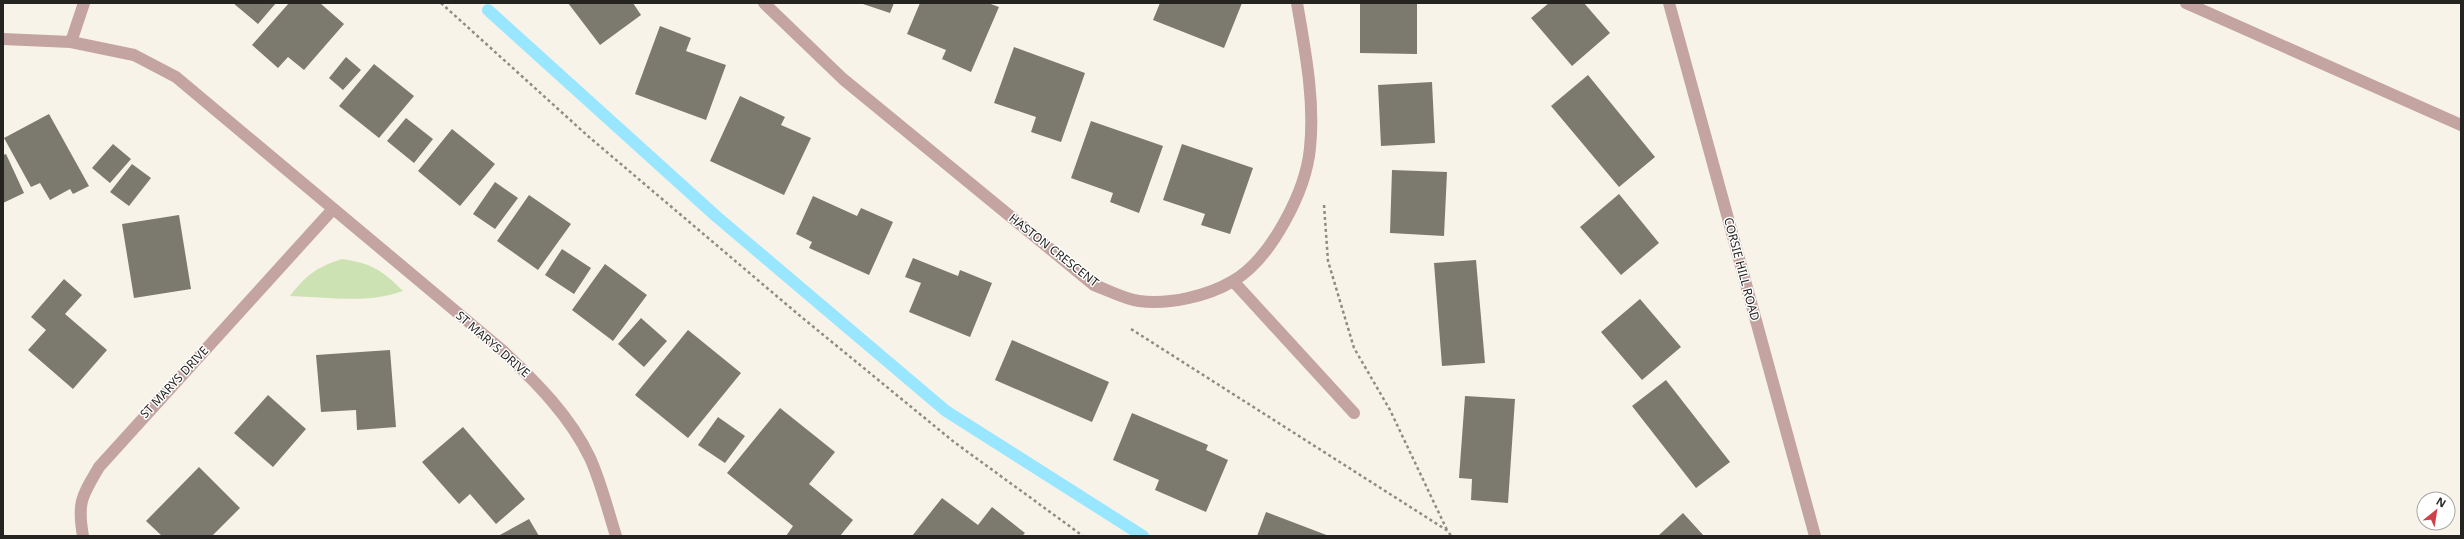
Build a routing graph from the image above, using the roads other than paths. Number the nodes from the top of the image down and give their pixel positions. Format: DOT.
graph roads {
  1 [pos="84,3"];
  2 [pos="764,3"];
  3 [pos="1297,3"];
  4 [pos="1669,3"];
  5 [pos="2186,3"];
  6 [pos="3,39"];
  7 [pos="71,42"];
  8 [pos="2461,125"];
  9 [pos="333,209"];
  10 [pos="1233,281"];
  11 [pos="1354,413"];
  12 [pos="83,536"];
  13 [pos="616,536"];
  14 [pos="1815,536"];
  1 -- 7 [label="street"];
  2 -- 10 [label="street, HASTON CRESCENT"];
  3 -- 10 [label="street, HASTON CRESCENT"];
  4 -- 14 [label="street, CORSIE HILL ROAD"];
  5 -- 8 [label="street"];
  6 -- 7 [label="street, ST MARYS DRIVE"];
  7 -- 9 [label="street, ST MARYS DRIVE"];
  9 -- 12 [label="street, ST MARYS DRIVE"];
  9 -- 13 [label="street, ST MARYS DRIVE"];
  10 -- 11 [label="street"];
}
